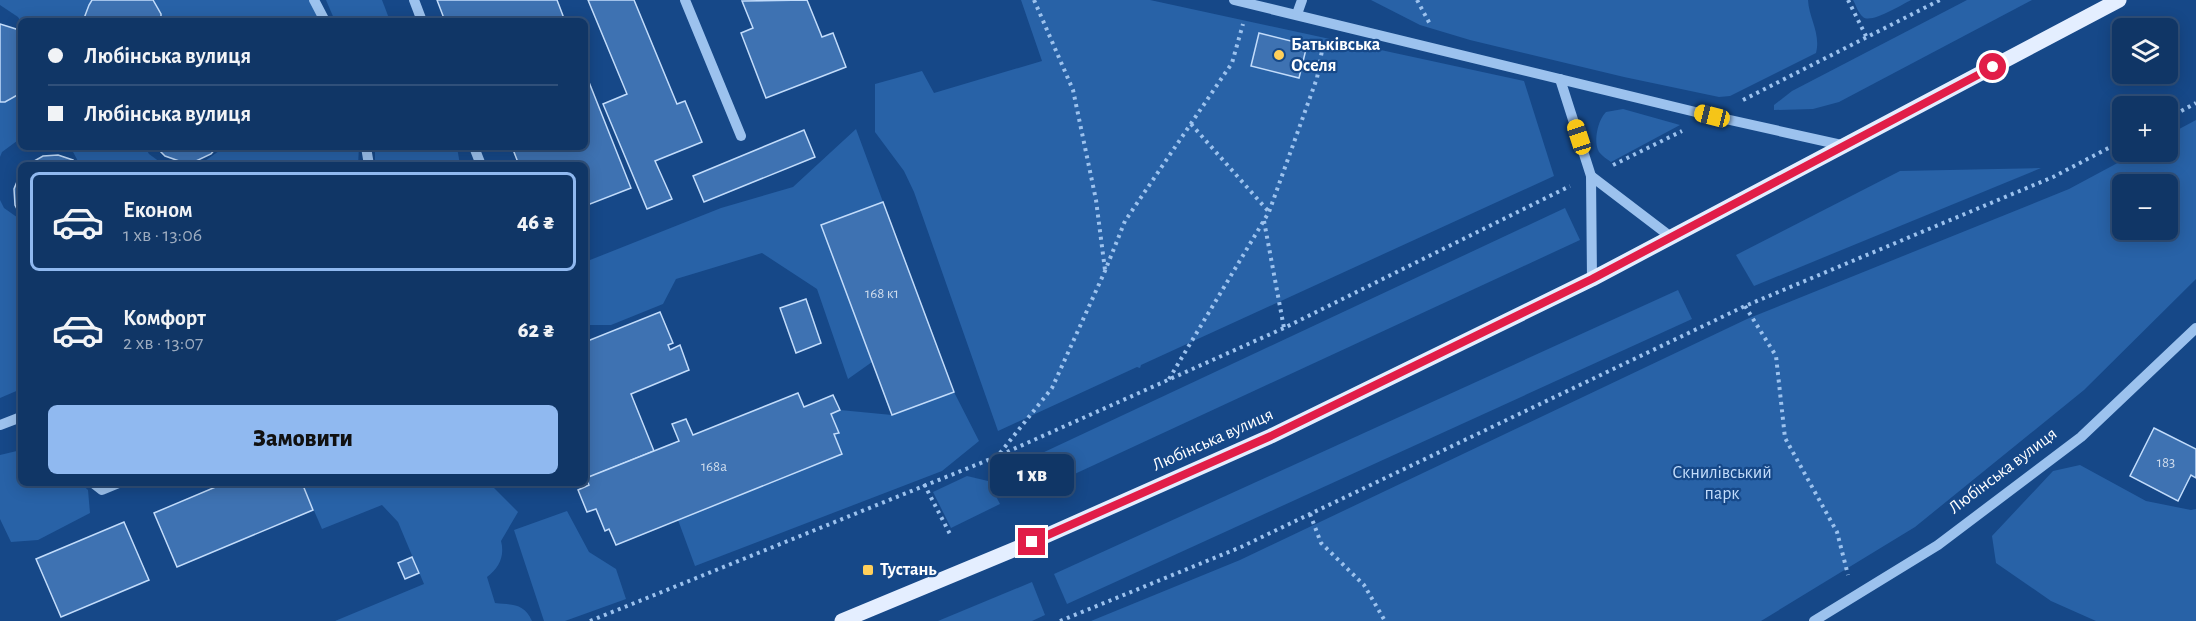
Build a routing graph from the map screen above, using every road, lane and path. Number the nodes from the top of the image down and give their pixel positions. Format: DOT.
graph roads {
  1 [pos="314,0"];
  2 [pos="414,0"];
  3 [pos="685,0"];
  4 [pos="1034,0"];
  5 [pos="1234,0"];
  6 [pos="1302,0"];
  7 [pos="1848,0"];
  8 [pos="1940,0"];
  9 [pos="2119,0"];
  10 [pos="1249,3"];
  11 [pos="1297,14"];
  12 [pos="323,18"];
  13 [pos="421,18"];
  14 [pos="1328,22"];
  15 [pos="1867,38"];
  16 [pos="1560,79"];
  17 [pos="2196,103"];
  18 [pos="1734,104"];
  19 [pos="2178,112"];
  20 [pos="1191,124"];
  21 [pos="1684,130"];
  22 [pos="741,136"];
  23 [pos="1846,146"];
  24 [pos="2112,146"];
  25 [pos="1607,168"];
  26 [pos="1591,176"];
  27 [pos="1579,181"];
  28 [pos="1269,212"];
  29 [pos="1264,220"];
  30 [pos="1671,237"];
  31 [pos="1105,271"];
  32 [pos="1592,279"];
  33 [pos="1744,306"];
  34 [pos="1284,328"];
  35 [pos="2196,328"];
  36 [pos="1169,379"];
  37 [pos="18,418"];
  38 [pos="0,425"];
  39 [pos="998,456"];
  40 [pos="924,484"];
  41 [pos="97,486"];
  42 [pos="111,486"];
  43 [pos="1310,514"];
  44 [pos="951,536"];
  45 [pos="1854,597"];
  46 [pos="590,621"];
  47 [pos="842,621"];
  48 [pos="1060,621"];
  49 [pos="1385,621"];
  50 [pos="1814,621"];
  1 -- 12 [label="street"];
  2 -- 13 [label="street"];
  3 -- 22 [label="street"];
  4 -- 31 [label="path"];
  5 -- 10 [label="street"];
  6 -- 11 [label="street"];
  7 -- 15 [label="path"];
  8 -- 15 [label="path"];
  9 -- 23 [label="main road, Любінська вулиця"];
  10 -- 11 [label="street"];
  10 -- 20 [label="path"];
  11 -- 14 [label="street"];
  14 -- 16 [label="street"];
  14 -- 28 [label="path"];
  15 -- 18 [label="path"];
  16 -- 23 [label="street"];
  16 -- 26 [label="street"];
  17 -- 19 [label="path"];
  20 -- 28 [label="path"];
  20 -- 31 [label="path"];
  21 -- 25 [label="path"];
  23 -- 30 [label="main road, Любінська вулиця"];
  24 -- 33 [label="path"];
  26 -- 30 [label="street"];
  26 -- 32 [label="street"];
  27 -- 34 [label="path"];
  28 -- 29 [label="path"];
  29 -- 34 [label="path"];
  29 -- 36 [label="path"];
  30 -- 32 [label="main road, Любінська вулиця"];
  31 -- 39 [label="path"];
  32 -- 47 [label="main road, Любінська вулиця"];
  33 -- 43 [label="path"];
  33 -- 45 [label="path"];
  34 -- 36 [label="path"];
  35 -- 45 [label="street, Любінська вулиця"];
  36 -- 39 [label="path"];
  37 -- 38 [label="street"];
  39 -- 40 [label="path"];
  40 -- 44 [label="path"];
  40 -- 46 [label="path"];
  41 -- 42 [label="street"];
  43 -- 48 [label="path"];
  43 -- 49 [label="path"];
  45 -- 50 [label="street, Любінська вулиця"];
}
